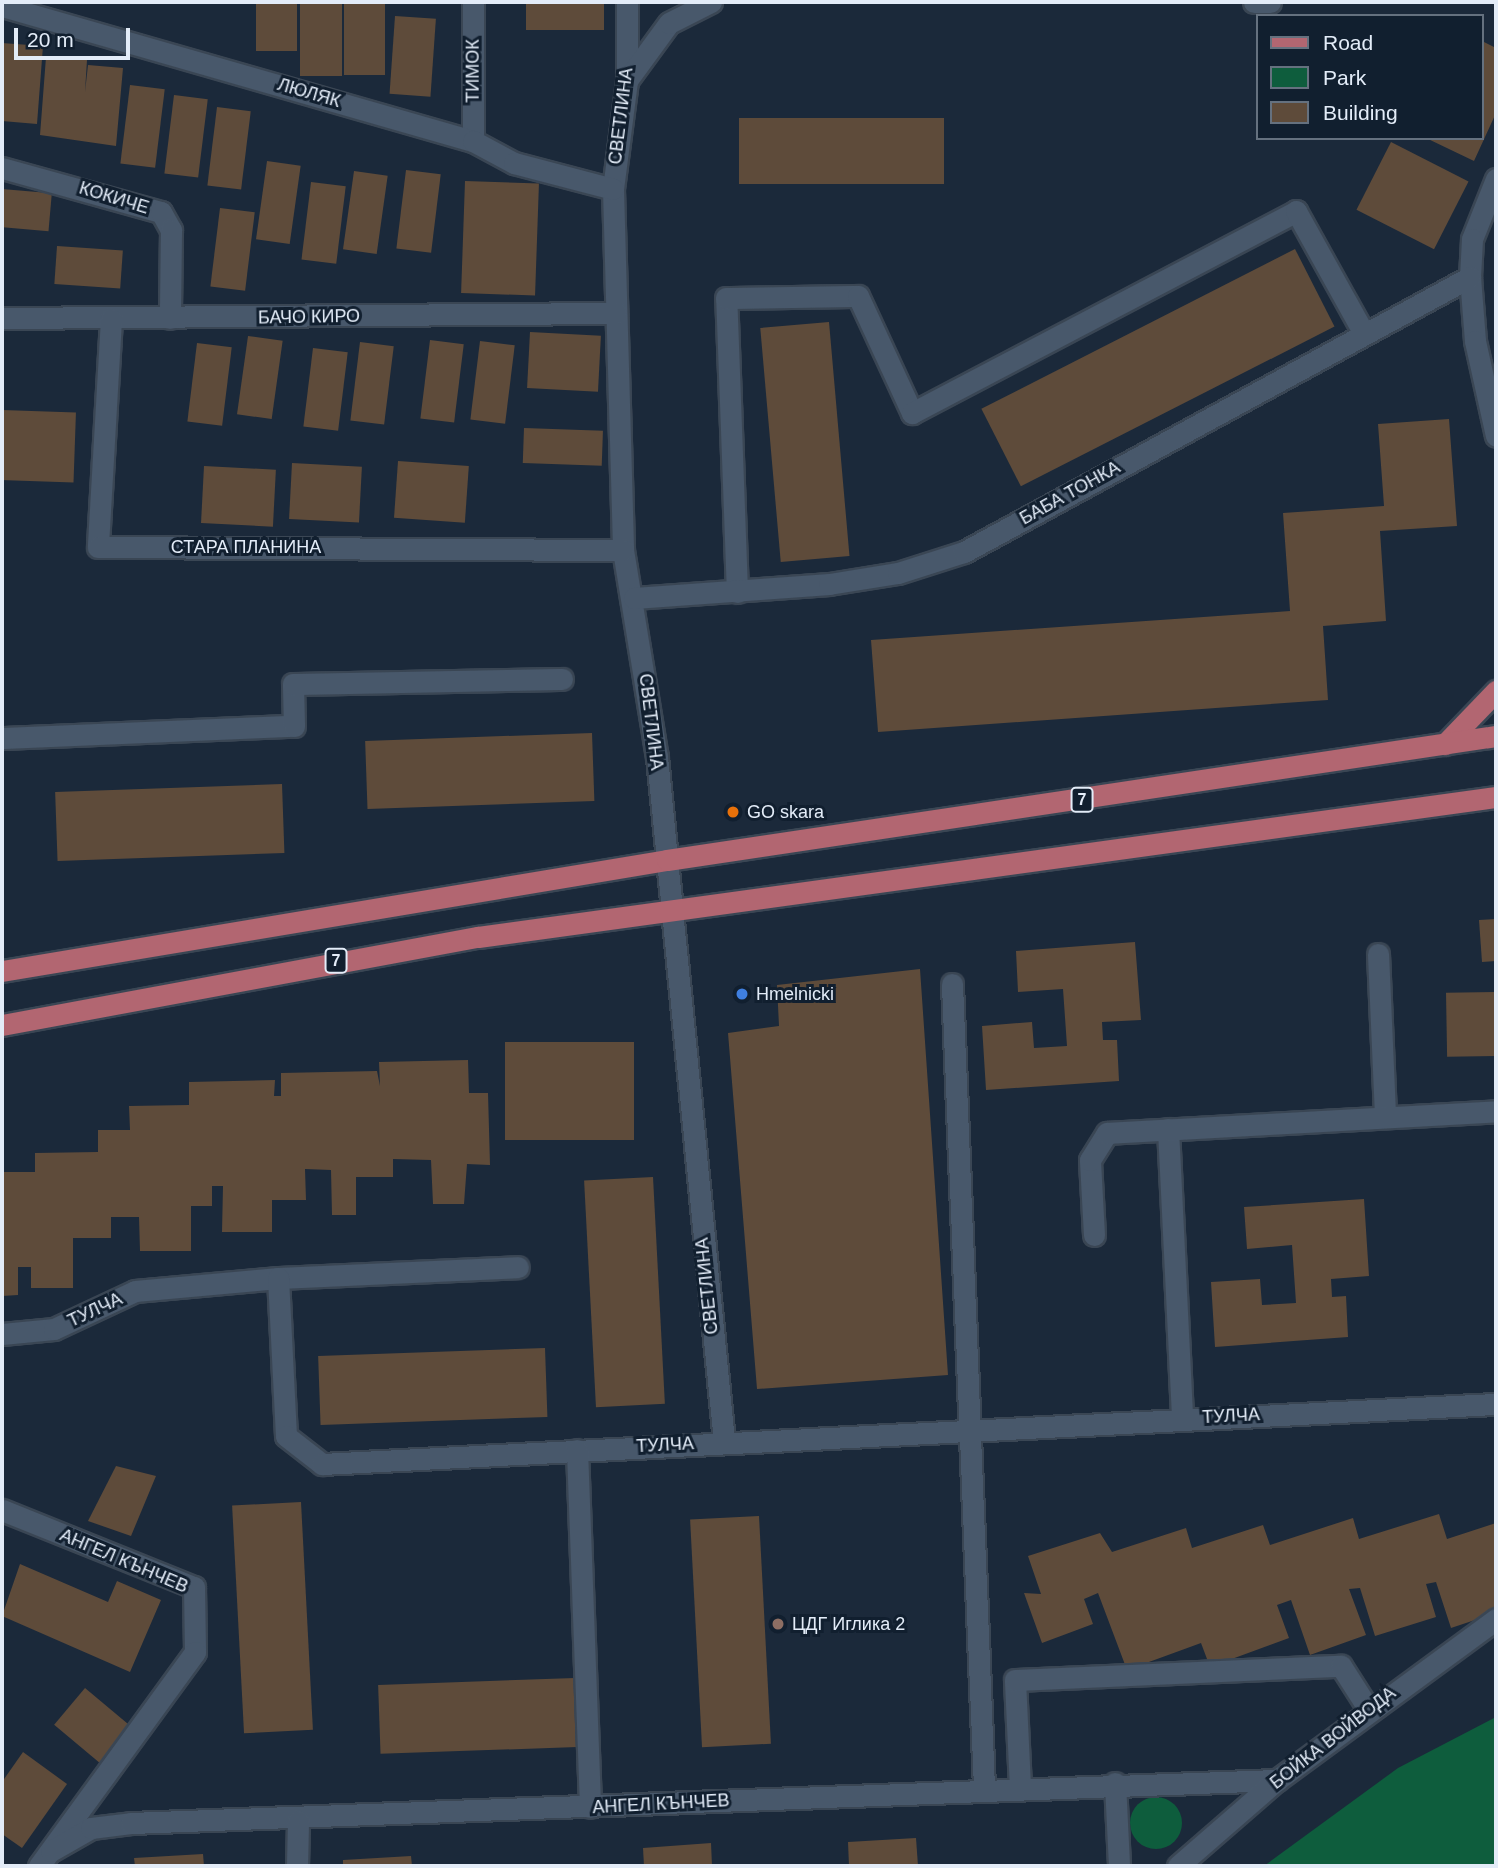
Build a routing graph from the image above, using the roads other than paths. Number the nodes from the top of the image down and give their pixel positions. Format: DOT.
graph roads {
  1 [pos="472,2"];
  2 [pos="627,2"];
  3 [pos="711,2"];
  4 [pos="1254,2"];
  5 [pos="1270,2"];
  6 [pos="2,6"];
  7 [pos="627,81"];
  8 [pos="473,141"];
  9 [pos="2,168"];
  10 [pos="1496,179"];
  11 [pos="613,189"];
  12 [pos="1470,277"];
  13 [pos="617,313"];
  14 [pos="2,318"];
  15 [pos="170,318"];
  16 [pos="111,319"];
  17 [pos="1362,330"];
  18 [pos="1496,436"];
  19 [pos="622,550"];
  20 [pos="737,592"];
  21 [pos="634,598"];
  22 [pos="562,679"];
  23 [pos="1496,691"];
  24 [pos="1496,736"];
  25 [pos="2,738"];
  26 [pos="1445,744"];
  27 [pos="1496,797"];
  28 [pos="667,860"];
  29 [pos="672,910"];
  30 [pos="1378,954"];
  31 [pos="2,971"];
  32 [pos="952,984"];
  33 [pos="2,1025"];
  34 [pos="1496,1111"];
  35 [pos="1385,1116"];
  36 [pos="1168,1129"];
  37 [pos="1094,1235"];
  38 [pos="518,1267"];
  39 [pos="278,1279"];
  40 [pos="2,1335"];
  41 [pos="1496,1404"];
  42 [pos="1182,1419"];
  43 [pos="967,1427"];
  44 [pos="723,1442"];
  45 [pos="577,1450"];
  46 [pos="2,1510"];
  47 [pos="1496,1619"];
  48 [pos="1369,1710"];
  49 [pos="1277,1780"];
  50 [pos="1115,1783"];
  51 [pos="1020,1787"];
  52 [pos="984,1789"];
  53 [pos="590,1807"];
  54 [pos="298,1821"];
  55 [pos="45,1859"];
  56 [pos="297,1866"];
  57 [pos="1119,1866"];
  58 [pos="1178,1866"];
  1 -- 8 [label="street, ТИМОК"];
  2 -- 7 [label="street, СВЕТЛИНА"];
  3 -- 7 [label="street"];
  4 -- 5 [label="street"];
  6 -- 8 [label="street, ЛЮЛЯК"];
  7 -- 11 [label="street, СВЕТЛИНА"];
  8 -- 11 [label="street, ЛЮЛЯК"];
  9 -- 15 [label="street, КОКИЧЕ"];
  10 -- 12 [label="street"];
  11 -- 13 [label="street, СВЕТЛИНА"];
  12 -- 17 [label="street, БАБА ТОНКА"];
  12 -- 18 [label="street"];
  13 -- 15 [label="street, БАЧО КИРО"];
  13 -- 19 [label="street, СВЕТЛИНА"];
  14 -- 16 [label="street, БАЧО КИРО"];
  15 -- 16 [label="street, БАЧО КИРО"];
  16 -- 19 [label="street, СТАРА ПЛАНИНА"];
  17 -- 20 [label="street, БАБА ТОНКА"];
  17 -- 20 [label="street"];
  19 -- 21 [label="street, СВЕТЛИНА"];
  20 -- 21 [label="street, БАБА ТОНКА"];
  21 -- 28 [label="street, СВЕТЛИНА"];
  22 -- 25 [label="street"];
  23 -- 26 [label="main road"];
  24 -- 26 [label="main road, 7"];
  26 -- 28 [label="main road, 7"];
  27 -- 29 [label="main road, 7"];
  28 -- 29 [label="street, СВЕТЛИНА"];
  28 -- 31 [label="main road, 7"];
  29 -- 33 [label="main road, 7"];
  29 -- 44 [label="street, СВЕТЛИНА"];
  30 -- 35 [label="street"];
  32 -- 43 [label="street"];
  34 -- 35 [label="street"];
  35 -- 36 [label="street"];
  36 -- 37 [label="street"];
  36 -- 42 [label="street"];
  38 -- 39 [label="street"];
  39 -- 40 [label="street, ТУЛЧА"];
  39 -- 45 [label="street, ТУЛЧА"];
  41 -- 42 [label="street, ТУЛЧА"];
  42 -- 43 [label="street, ТУЛЧА"];
  43 -- 44 [label="street, ТУЛЧА"];
  43 -- 52 [label="street"];
  44 -- 45 [label="street, ТУЛЧА"];
  45 -- 53 [label="street"];
  46 -- 55 [label="street, АНГЕЛ КЪНЧЕВ"];
  47 -- 48 [label="street, БОЙКА ВОЙВОДА"];
  48 -- 49 [label="street, БОЙКА ВОЙВОДА"];
  48 -- 51 [label="street"];
  49 -- 50 [label="street, АНГЕЛ КЪНЧЕВ"];
  49 -- 58 [label="street, БОЙКА ВОЙВОДА"];
  50 -- 51 [label="street, АНГЕЛ КЪНЧЕВ"];
  50 -- 57 [label="street"];
  51 -- 52 [label="street, АНГЕЛ КЪНЧЕВ"];
  52 -- 53 [label="street, АНГЕЛ КЪНЧЕВ"];
  53 -- 54 [label="street, АНГЕЛ КЪНЧЕВ"];
  54 -- 55 [label="street, АНГЕЛ КЪНЧЕВ"];
  54 -- 56 [label="street"];
}
